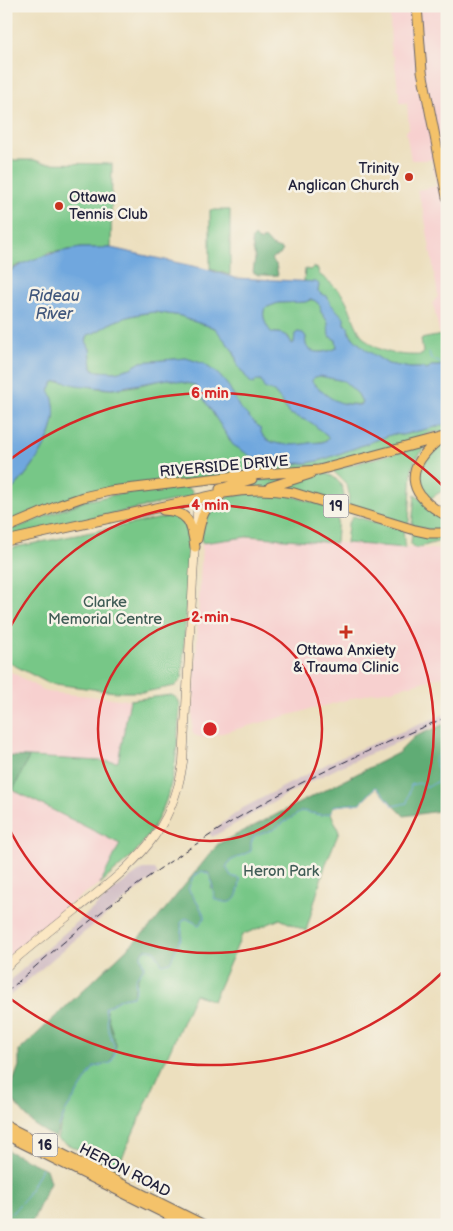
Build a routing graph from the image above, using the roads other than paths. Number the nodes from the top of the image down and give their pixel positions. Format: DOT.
graph roads {
  1 [pos="417,6"];
  2 [pos="447,197"];
  3 [pos="444,437"];
  4 [pos="319,470"];
  5 [pos="264,475"];
  6 [pos="188,482"];
  7 [pos="262,490"];
  8 [pos="224,493"];
  9 [pos="198,499"];
  10 [pos="153,510"];
  11 [pos="447,516"];
  12 [pos="6,528"];
  13 [pos="447,533"];
  14 [pos="6,541"];
  15 [pos="195,547"];
  16 [pos="6,967"];
  17 [pos="6,1126"];
  18 [pos="6,1135"];
  19 [pos="188,1225"];
  20 [pos="204,1225"];
  1 -- 2 [label="main road"];
  3 -- 4 [label="main road, RIVERSIDE DRIVE"];
  3 -- 11 [label="main road"];
  4 -- 5 [label="main road, RIVERSIDE DRIVE"];
  4 -- 7 [label="main road"];
  5 -- 6 [label="main road, RIVERSIDE DRIVE"];
  5 -- 9 [label="main road"];
  6 -- 9 [label="main road"];
  6 -- 12 [label="main road, RIVERSIDE DRIVE"];
  7 -- 8 [label="main road, RIVERSIDE DRIVE / 19"];
  7 -- 13 [label="main road, RIVERSIDE DRIVE / 19"];
  8 -- 9 [label="main road, RIVERSIDE DRIVE / 19"];
  8 -- 15 [label="main road"];
  9 -- 10 [label="main road, RIVERSIDE DRIVE / 19"];
  9 -- 15 [label="main road"];
  10 -- 14 [label="main road, RIVERSIDE DRIVE / 19"];
  10 -- 15 [label="main road"];
  15 -- 16 [label="main road"];
  17 -- 20 [label="main road, HERON ROAD / 16"];
  18 -- 19 [label="main road, HERON ROAD / 16"];
}
